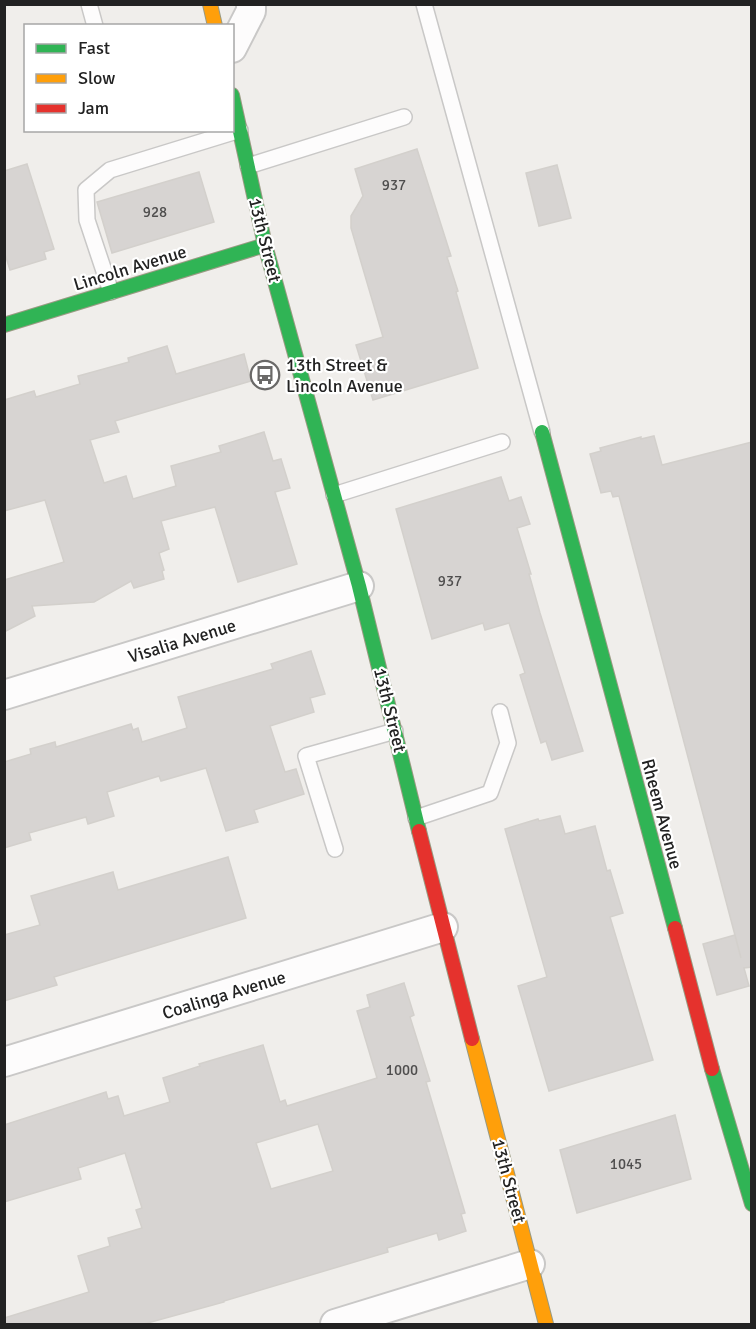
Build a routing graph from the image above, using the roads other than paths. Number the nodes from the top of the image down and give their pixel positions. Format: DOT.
graph roads {
  1 [pos="89,4"];
  2 [pos="210,4"];
  3 [pos="251,4"];
  4 [pos="424,4"];
  5 [pos="94,24"];
  6 [pos="215,24"];
  7 [pos="234,44"];
  8 [pos="234,104"];
  9 [pos="404,117"];
  10 [pos="240,130"];
  11 [pos="234,132"];
  12 [pos="234,132"];
  13 [pos="248,166"];
  14 [pos="265,245"];
  15 [pos="111,292"];
  16 [pos="4,325"];
  17 [pos="542,432"];
  18 [pos="502,442"];
  19 [pos="334,495"];
  20 [pos="359,586"];
  21 [pos="4,695"];
  22 [pos="500,712"];
  23 [pos="395,731"];
  24 [pos="416,818"];
  25 [pos="334,849"];
  26 [pos="443,927"];
  27 [pos="4,1062"];
  28 [pos="752,1204"];
  29 [pos="530,1264"];
  30 [pos="335,1324"];
  31 [pos="546,1324"];
  1 -- 5 [label="lane"];
  2 -- 6 [label="main road"];
  3 -- 7 [label="street"];
  4 -- 17 [label="lane"];
  8 -- 10 [label="main road, 13th Street"];
  9 -- 13 [label="lane"];
  10 -- 11 [label="lane"];
  10 -- 13 [label="main road, 13th Street"];
  12 -- 15 [label="lane"];
  13 -- 14 [label="main road, 13th Street"];
  14 -- 15 [label="main road, Lincoln Avenue"];
  14 -- 19 [label="main road, 13th Street"];
  15 -- 16 [label="main road, Lincoln Avenue"];
  17 -- 28 [label="main road, Rheem Avenue"];
  18 -- 19 [label="lane"];
  19 -- 20 [label="main road, 13th Street"];
  20 -- 21 [label="street, Visalia Avenue"];
  20 -- 23 [label="main road, 13th Street"];
  22 -- 24 [label="lane"];
  23 -- 24 [label="main road, 13th Street"];
  23 -- 25 [label="lane"];
  24 -- 26 [label="main road, 13th Street"];
  26 -- 27 [label="street, Coalinga Avenue"];
  26 -- 29 [label="main road, 13th Street"];
  29 -- 30 [label="street"];
  29 -- 31 [label="main road, 13th Street"];
}
